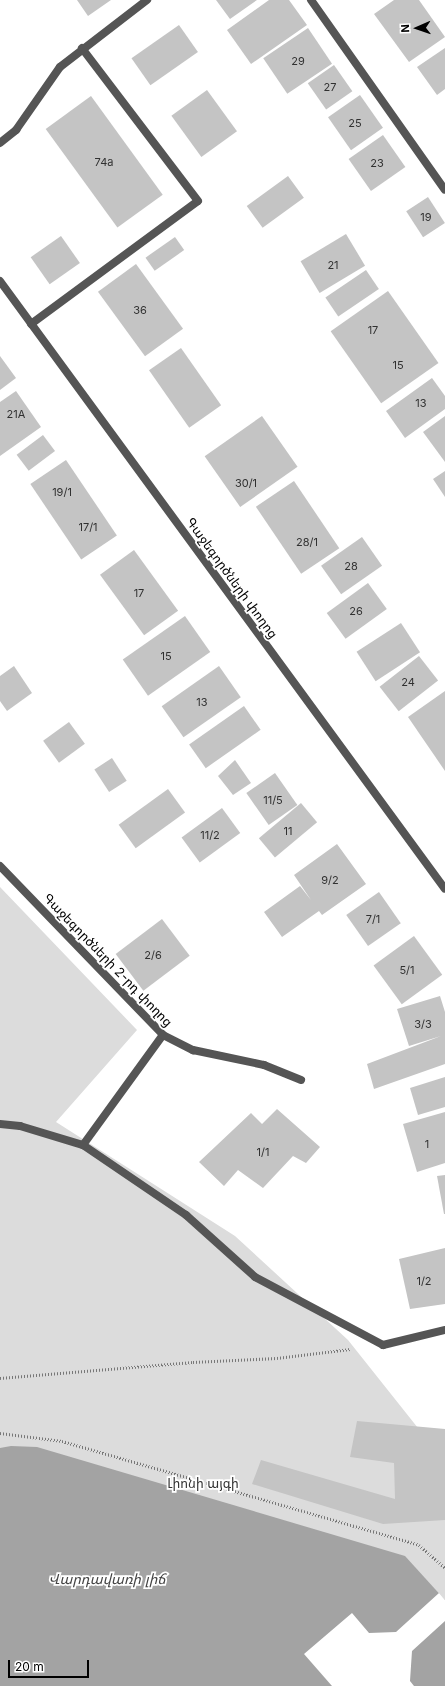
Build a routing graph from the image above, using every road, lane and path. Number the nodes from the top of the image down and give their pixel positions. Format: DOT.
graph roads {
  1 [pos="147,0"];
  2 [pos="311,0"];
  3 [pos="82,48"];
  4 [pos="0,143"];
  5 [pos="445,190"];
  6 [pos="0,281"];
  7 [pos="31,324"];
  8 [pos="0,866"];
  9 [pos="445,889"];
  10 [pos="163,1035"];
  11 [pos="301,1080"];
  12 [pos="0,1124"];
  13 [pos="83,1145"];
  14 [pos="445,1330"];
  15 [pos="353,1349"];
  16 [pos="0,1378"];
  17 [pos="0,1433"];
  18 [pos="445,1568"];
  1 -- 3 [label="street"];
  2 -- 5 [label="street"];
  3 -- 4 [label="street"];
  3 -- 7 [label="street"];
  6 -- 7 [label="street, Գաջեգործների փողոց"];
  7 -- 9 [label="street, Գաջեգործների փողոց"];
  8 -- 10 [label="street, Գաջեգործների 2-րդ փողոց"];
  10 -- 11 [label="street, Գաջեգործների 2-րդ փողոց"];
  10 -- 13 [label="street"];
  12 -- 13 [label="street"];
  13 -- 14 [label="street"];
  15 -- 16 [label="path"];
  17 -- 18 [label="path"];
}
